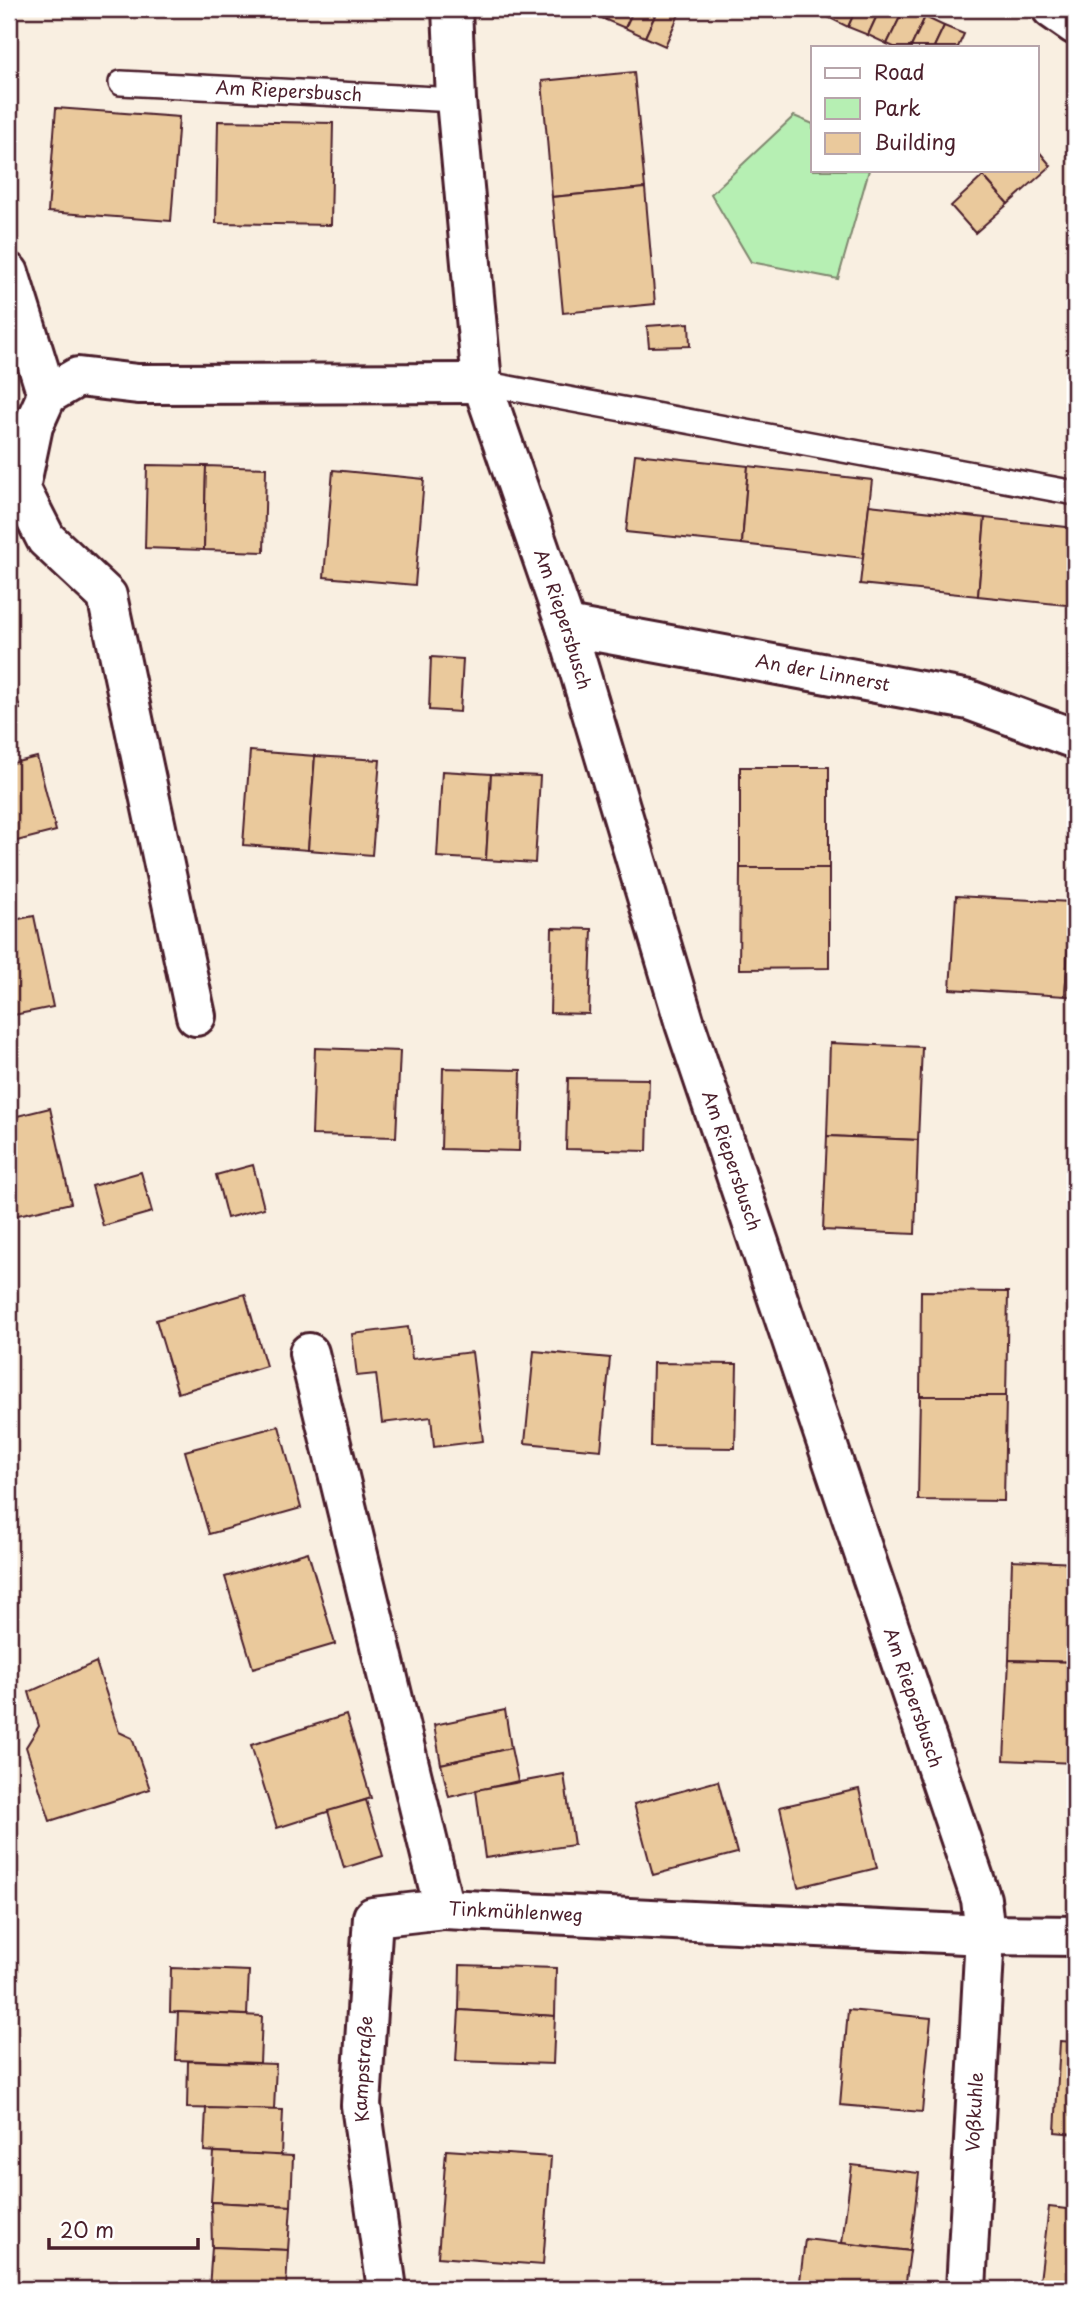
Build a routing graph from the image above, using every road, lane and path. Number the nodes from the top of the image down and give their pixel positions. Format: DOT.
graph roads {
  1 [pos="452,9"];
  2 [pos="1052,9"];
  3 [pos="1075,25"];
  4 [pos="121,83"];
  5 [pos="456,100"];
  6 [pos="9,273"];
  7 [pos="482,383"];
  8 [pos="47,395"];
  9 [pos="1075,493"];
  10 [pos="566,626"];
  11 [pos="1075,739"];
  12 [pos="196,1016"];
  13 [pos="309,1353"];
  14 [pos="444,1909"];
  15 [pos="985,1935"];
  16 [pos="1075,1936"];
  17 [pos="387,2289"];
  18 [pos="966,2289"];
  1 -- 5 [label="street, Am Riepersbusch"];
  2 -- 3 [label="street"];
  4 -- 5 [label="lane, Am Riepersbusch"];
  5 -- 7 [label="street, Am Riepersbusch"];
  6 -- 8 [label="street"];
  7 -- 8 [label="street"];
  7 -- 9 [label="lane"];
  7 -- 10 [label="street, Am Riepersbusch"];
  8 -- 12 [label="street"];
  10 -- 11 [label="street, An der Linnerst"];
  10 -- 15 [label="street, Am Riepersbusch"];
  13 -- 14 [label="street, Tinkmühlenweg"];
  14 -- 15 [label="street, Tinkmühlenweg"];
  14 -- 17 [label="street, Kampstraße"];
  15 -- 16 [label="street, Tinkmühlenweg"];
  15 -- 18 [label="street, Voßkuhle"];
}
